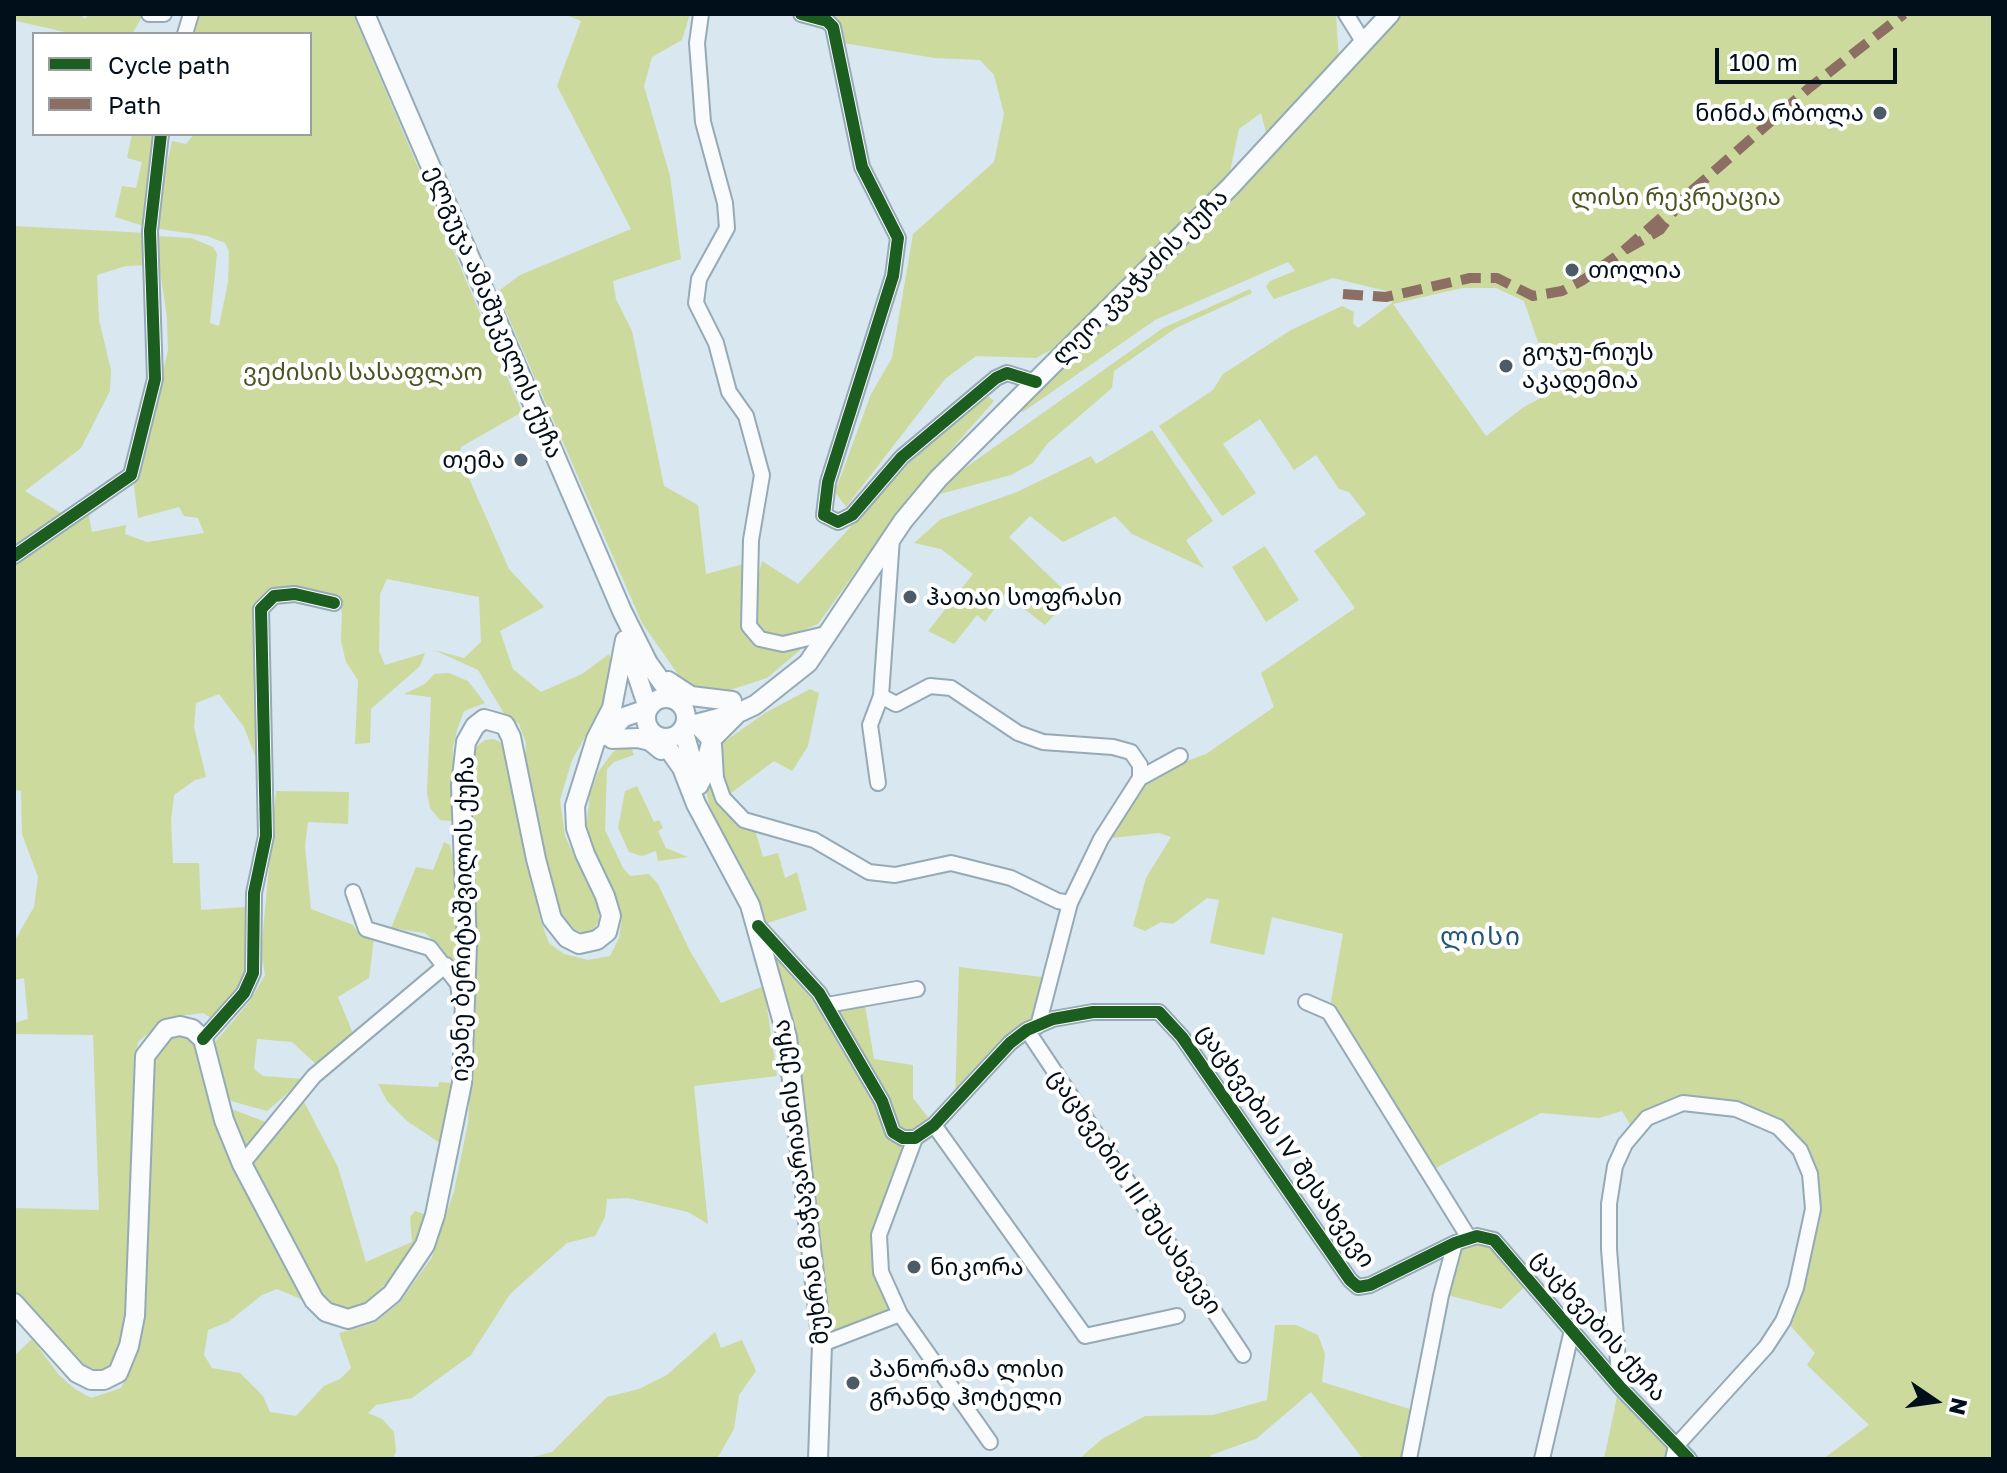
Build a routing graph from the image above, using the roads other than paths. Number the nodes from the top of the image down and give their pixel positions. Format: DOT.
graph roads {
  1 [pos="149,14"];
  2 [pos="164,14"];
  3 [pos="365,14"];
  4 [pos="701,14"];
  5 [pos="801,14"];
  6 [pos="1346,14"];
  7 [pos="1390,14"];
  8 [pos="1364,43"];
  9 [pos="161,136"];
  10 [pos="1036,382"];
  11 [pos="892,538"];
  12 [pos="14,556"];
  13 [pos="334,603"];
  14 [pos="626,626"];
  15 [pos="830,633"];
  16 [pos="881,696"];
  17 [pos="677,701"];
  18 [pos="735,707"];
  19 [pos="648,708"];
  20 [pos="687,727"];
  21 [pos="655,734"];
  22 [pos="612,739"];
  23 [pos="712,739"];
  24 [pos="1180,756"];
  25 [pos="589,763"];
  26 [pos="1140,778"];
  27 [pos="878,783"];
  28 [pos="694,786"];
  29 [pos="353,892"];
  30 [pos="1070,903"];
  31 [pos="758,926"];
  32 [pos="446,965"];
  33 [pos="917,989"];
  34 [pos="1306,1002"];
  35 [pos="827,1005"];
  36 [pos="1033,1028"];
  37 [pos="466,1032"];
  38 [pos="203,1039"];
  39 [pos="934,1125"];
  40 [pos="915,1138"];
  41 [pos="242,1164"];
  42 [pos="1462,1241"];
  43 [pos="14,1303"];
  44 [pos="900,1314"];
  45 [pos="1177,1316"];
  46 [pos="1572,1330"];
  47 [pos="822,1344"];
  48 [pos="1243,1355"];
  49 [pos="1620,1387"];
  50 [pos="990,1442"];
  51 [pos="1674,1452"];
  52 [pos="818,1459"];
  53 [pos="1409,1459"];
  54 [pos="1542,1459"];
  55 [pos="1689,1459"];
  1 -- 2 [label="street"];
  3 -- 14 [label="main road, ელგუჯა ამაშუკელის ქუჩა"];
  4 -- 15 [label="street"];
  5 -- 10 [label="street"];
  6 -- 8 [label="street"];
  7 -- 8 [label="main road, ლეო კვაჭაძის ქუჩა"];
  8 -- 10 [label="main road, ლეო კვაჭაძის ქუჩა"];
  9 -- 12 [label="street"];
  10 -- 11 [label="main road, ლეო კვაჭაძის ქუჩა"];
  11 -- 15 [label="main road, ლეო კვაჭაძის ქუჩა"];
  11 -- 16 [label="street"];
  13 -- 38 [label="street"];
  14 -- 17 [label="main road"];
  14 -- 18 [label="main road"];
  14 -- 19 [label="main road"];
  14 -- 25 [label="main road"];
  15 -- 18 [label="main road, ლეო კვაჭაძის ქუჩა"];
  16 -- 26 [label="street"];
  16 -- 27 [label="street"];
  17 -- 18 [label="main road"];
  17 -- 19 [label="main road"];
  17 -- 20 [label="main road"];
  18 -- 20 [label="main road"];
  18 -- 23 [label="main road"];
  19 -- 21 [label="main road"];
  19 -- 25 [label="main road"];
  20 -- 21 [label="main road"];
  20 -- 23 [label="street"];
  20 -- 28 [label="main road"];
  21 -- 22 [label="main road"];
  21 -- 28 [label="main road"];
  22 -- 25 [label="main road"];
  22 -- 28 [label="main road"];
  23 -- 28 [label="main road"];
  23 -- 30 [label="street"];
  24 -- 26 [label="street"];
  25 -- 37 [label="main road, ივანე ბერიტაშვილის ქუჩა"];
  26 -- 30 [label="street"];
  28 -- 31 [label="main road, მუხრან მაჭავარიანის ქუჩა"];
  29 -- 32 [label="street"];
  30 -- 36 [label="street"];
  31 -- 35 [label="street"];
  31 -- 47 [label="main road, მუხრან მაჭავარიანის ქუჩა"];
  32 -- 37 [label="street"];
  32 -- 41 [label="street"];
  33 -- 35 [label="street"];
  34 -- 42 [label="street"];
  35 -- 40 [label="street"];
  36 -- 39 [label="street"];
  36 -- 42 [label="street, ცაცხვების IV შესახვევი"];
  36 -- 48 [label="street, ცაცხვების III შესახვევი"];
  37 -- 41 [label="main road, ივანე ბერიტაშვილის ქუჩა"];
  38 -- 41 [label="main road, ივანე ბერიტაშვილის ქუჩა"];
  38 -- 43 [label="main road"];
  39 -- 40 [label="street"];
  39 -- 45 [label="street"];
  40 -- 44 [label="street"];
  42 -- 46 [label="street, ცაცხვების ქუჩა"];
  42 -- 53 [label="street"];
  44 -- 47 [label="street"];
  44 -- 50 [label="street"];
  46 -- 49 [label="street, ცაცხვების ქუჩა"];
  46 -- 54 [label="street"];
  47 -- 52 [label="main road, მუხრან მაჭავარიანის ქუჩა"];
  49 -- 51 [label="street, ცაცხვების ქუჩა"];
  49 -- 51 [label="street"];
  51 -- 55 [label="street, ცაცხვების ქუჩა"];
}
